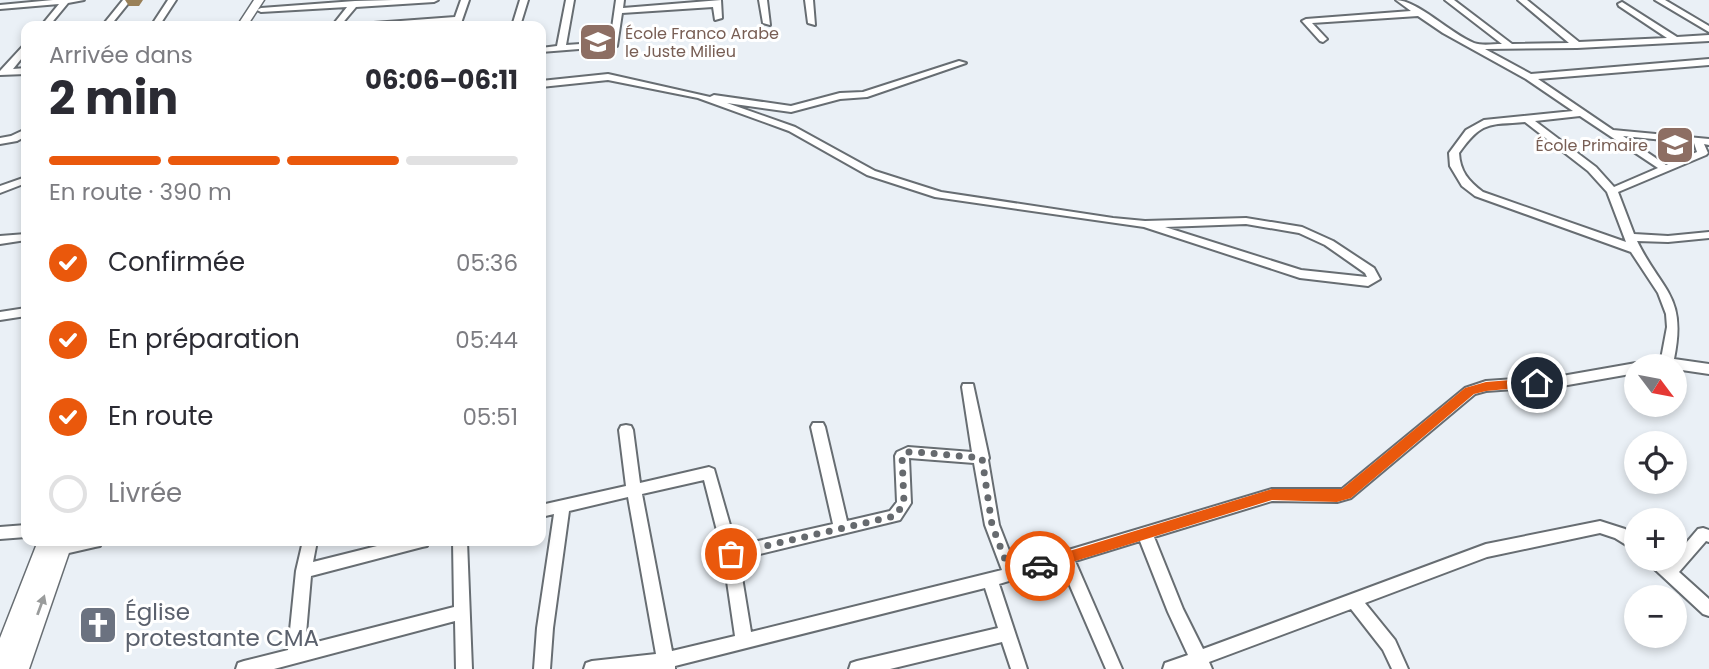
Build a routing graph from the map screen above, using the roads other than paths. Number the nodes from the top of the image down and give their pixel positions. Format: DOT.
graph roads {
  1 [pos="5,0"];
  2 [pos="80,0"];
  3 [pos="127,0"];
  4 [pos="172,0"];
  5 [pos="268,0"];
  6 [pos="434,0"];
  7 [pos="465,0"];
  8 [pos="524,0"];
  9 [pos="570,0"];
  10 [pos="620,0"];
  11 [pos="763,0"];
  12 [pos="809,0"];
  13 [pos="1400,0"];
  14 [pos="1449,0"];
  15 [pos="1522,0"];
  16 [pos="1659,0"];
  17 [pos="66,1"];
  18 [pos="418,1"];
  19 [pos="355,2"];
  20 [pos="717,2"];
  21 [pos="1622,4"];
  22 [pos="260,5"];
  23 [pos="0,6"];
  24 [pos="618,11"];
  25 [pos="1420,13"];
  26 [pos="718,18"];
  27 [pos="49,21"];
  28 [pos="110,21"];
  29 [pos="158,21"];
  30 [pos="246,21"];
  31 [pos="341,21"];
  32 [pos="458,21"];
  33 [pos="518,21"];
  34 [pos="767,23"];
  35 [pos="811,23"];
  36 [pos="1709,30"];
  37 [pos="1709,38"];
  38 [pos="1323,39"];
  39 [pos="1676,40"];
  40 [pos="1577,45"];
  41 [pos="1510,46"];
  42 [pos="1475,47"];
  43 [pos="561,49"];
  44 [pos="546,50"];
  45 [pos="21,53"];
  46 [pos="1709,62"];
  47 [pos="962,63"];
  48 [pos="21,71"];
  49 [pos="3,73"];
  50 [pos="1529,77"];
  51 [pos="546,83"];
  52 [pos="700,96"];
  53 [pos="1582,113"];
  54 [pos="1527,119"];
  55 [pos="1609,132"];
  56 [pos="21,135"];
  57 [pos="0,141"];
  58 [pos="1697,141"];
  59 [pos="1709,142"];
  60 [pos="1665,169"];
  61 [pos="21,182"];
  62 [pos="0,190"];
  63 [pos="1612,191"];
  64 [pos="1145,224"];
  65 [pos="1709,235"];
  66 [pos="21,238"];
  67 [pos="0,240"];
  68 [pos="1633,243"];
  69 [pos="21,313"];
  70 [pos="0,316"];
  71 [pos="1669,354"];
  72 [pos="1687,366"];
  73 [pos="1709,369"];
  74 [pos="1624,370"];
  75 [pos="968,387"];
  76 [pos="818,428"];
  77 [pos="626,430"];
  78 [pos="982,458"];
  79 [pos="634,489"];
  80 [pos="563,505"];
  81 [pos="546,510"];
  82 [pos="841,527"];
  83 [pos="21,531"];
  84 [pos="0,533"];
  85 [pos="1145,534"];
  86 [pos="1624,536"];
  87 [pos="1709,536"];
  88 [pos="56,546"];
  89 [pos="56,546"];
  90 [pos="309,546"];
  91 [pos="402,546"];
  92 [pos="460,546"];
  93 [pos="731,554"];
  94 [pos="1066,559"];
  95 [pos="304,571"];
  96 [pos="1669,573"];
  97 [pos="1011,575"];
  98 [pos="990,580"];
  99 [pos="1353,600"];
  100 [pos="1709,609"];
  101 [pos="462,612"];
  102 [pos="1008,633"];
  103 [pos="744,641"];
  104 [pos="296,655"];
  105 [pos="1201,663"];
  106 [pos="666,665"];
  107 [pos="0,666"];
  108 [pos="18,669"];
  109 [pos="244,669"];
  110 [pos="464,669"];
  111 [pos="542,669"];
  112 [pos="592,669"];
  113 [pos="857,669"];
  114 [pos="1020,669"];
  115 [pos="1114,669"];
  116 [pos="1171,669"];
  117 [pos="1401,669"];
  1 -- 23 [label="street"];
  2 -- 17 [label="street"];
  3 -- 28 [label="street"];
  4 -- 29 [label="street"];
  5 -- 22 [label="main road"];
  6 -- 18 [label="street"];
  7 -- 32 [label="street"];
  8 -- 33 [label="street"];
  9 -- 43 [label="street"];
  10 -- 24 [label="street"];
  11 -- 34 [label="street"];
  12 -- 35 [label="street"];
  13 -- 25 [label="street"];
  14 -- 41 [label="street"];
  15 -- 40 [label="street"];
  16 -- 36 [label="street"];
  17 -- 23 [label="street"];
  17 -- 27 [label="street"];
  18 -- 19 [label="street"];
  19 -- 22 [label="street"];
  19 -- 31 [label="street"];
  20 -- 24 [label="street"];
  20 -- 26 [label="street"];
  21 -- 39 [label="street"];
  22 -- 30 [label="main road"];
  24 -- 43 [label="street"];
  25 -- 38 [label="street"];
  25 -- 42 [label="street"];
  37 -- 39 [label="street"];
  39 -- 40 [label="street"];
  40 -- 41 [label="street"];
  41 -- 42 [label="street"];
  42 -- 50 [label="street"];
  43 -- 44 [label="street"];
  45 -- 49 [label="street"];
  46 -- 50 [label="street"];
  47 -- 52 [label="street"];
  48 -- 49 [label="street"];
  50 -- 53 [label="street"];
  51 -- 52 [label="street"];
  52 -- 64 [label="street"];
  53 -- 54 [label="street"];
  53 -- 55 [label="street"];
  54 -- 63 [label="street"];
  54 -- 68 [label="street"];
  55 -- 58 [label="street"];
  55 -- 60 [label="street"];
  56 -- 57 [label="street"];
  58 -- 59 [label="street"];
  58 -- 60 [label="street"];
  60 -- 63 [label="street"];
  61 -- 62 [label="street"];
  63 -- 68 [label="street"];
  64 -- 64 [label="street"];
  65 -- 68 [label="street"];
  66 -- 67 [label="street"];
  68 -- 71 [label="street"];
  69 -- 70 [label="street"];
  72 -- 73 [label="street"];
  74 -- 85 [label="street"];
  75 -- 78 [label="street"];
  76 -- 82 [label="street"];
  77 -- 79 [label="street"];
  78 -- 82 [label="street"];
  78 -- 97 [label="street"];
  79 -- 80 [label="street"];
  79 -- 93 [label="street"];
  79 -- 106 [label="street"];
  80 -- 81 [label="street"];
  80 -- 111 [label="street"];
  82 -- 93 [label="street"];
  83 -- 84 [label="street"];
  85 -- 94 [label="street"];
  85 -- 105 [label="street"];
  86 -- 99 [label="street"];
  87 -- 96 [label="street"];
  88 -- 107 [label="main road"];
  108 -- 89 [label="main road, one-way"];
  90 -- 95 [label="street"];
  91 -- 95 [label="street"];
  92 -- 101 [label="street"];
  93 -- 103 [label="street"];
  94 -- 97 [label="street"];
  94 -- 115 [label="street"];
  95 -- 104 [label="street"];
  96 -- 100 [label="street"];
  97 -- 98 [label="street"];
  98 -- 102 [label="street"];
  98 -- 103 [label="street"];
  99 -- 105 [label="street"];
  99 -- 117 [label="street"];
  101 -- 104 [label="street"];
  101 -- 110 [label="street"];
  102 -- 113 [label="street"];
  102 -- 114 [label="street"];
  103 -- 106 [label="street"];
  104 -- 109 [label="street"];
  105 -- 116 [label="street"];
  106 -- 112 [label="street"];
}
